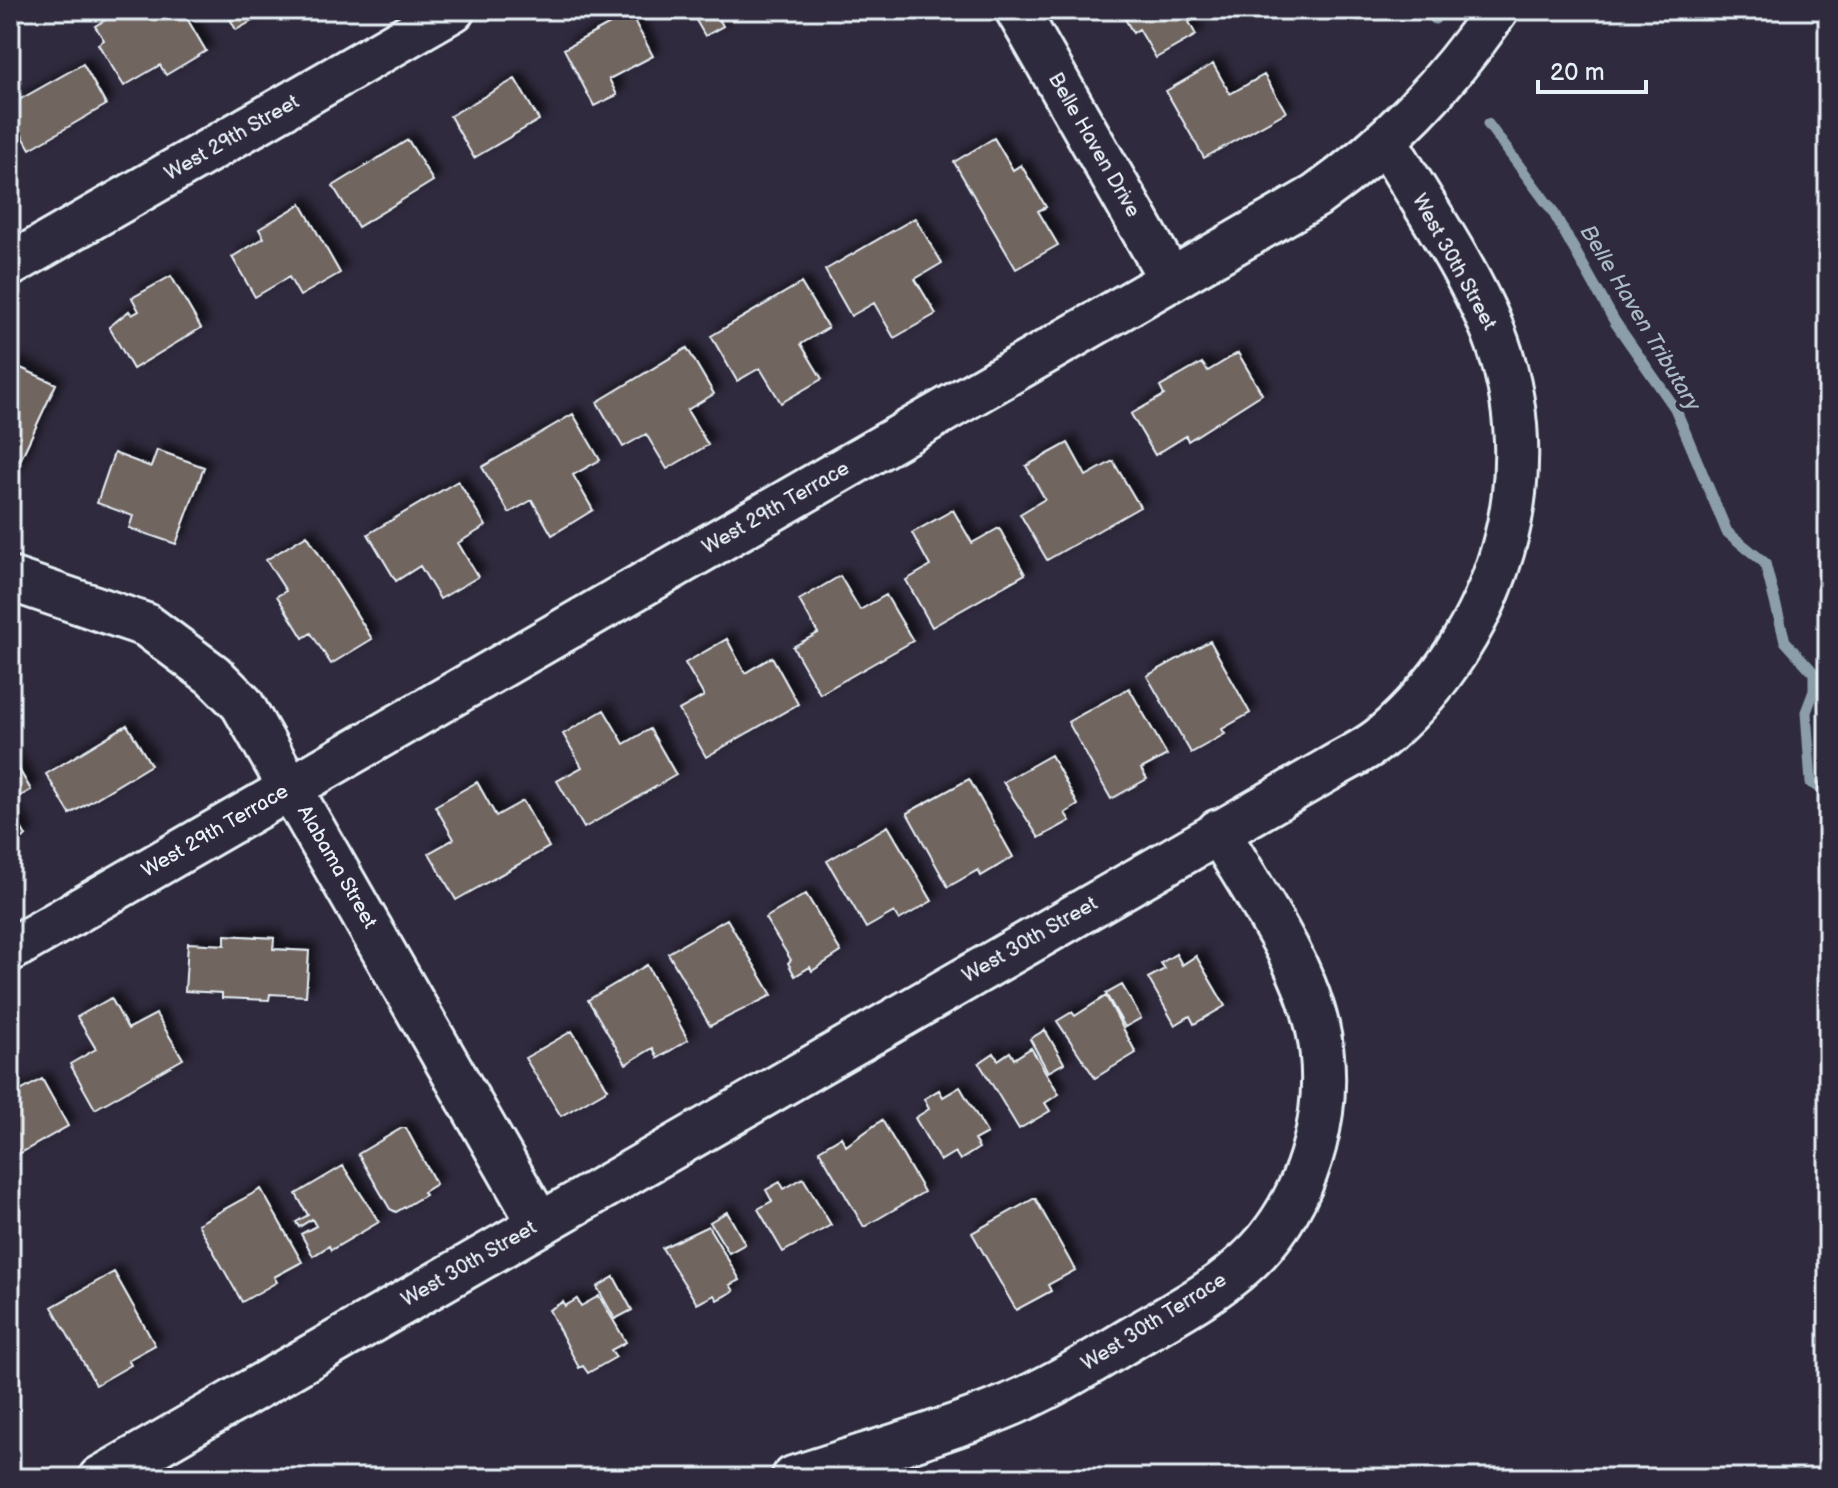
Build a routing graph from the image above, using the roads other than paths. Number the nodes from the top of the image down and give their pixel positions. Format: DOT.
graph roads {
  1 [pos="453,10"];
  2 [pos="1017,10"];
  3 [pos="1497,10"];
  4 [pos="1386,141"];
  5 [pos="10,265"];
  6 [pos="1171,280"];
  7 [pos="10,579"];
  8 [pos="292,787"];
  9 [pos="1218,831"];
  10 [pos="10,950"];
  11 [pos="539,1223"];
  12 [pos="113,1475"];
  13 [pos="793,1478"];
  1 -- 5 [label="street, West 29th Street"];
  2 -- 6 [label="street, Belle Haven Drive"];
  3 -- 4 [label="street, West 29th Terrace"];
  4 -- 6 [label="street, West 29th Terrace"];
  4 -- 9 [label="street, West 30th Street"];
  6 -- 8 [label="street, West 29th Terrace"];
  7 -- 8 [label="street, Alabama Street"];
  8 -- 10 [label="street, West 29th Terrace"];
  8 -- 11 [label="street, Alabama Street"];
  9 -- 11 [label="street, West 30th Street"];
  9 -- 13 [label="street, West 30th Terrace"];
  11 -- 12 [label="street, West 30th Street"];
}
